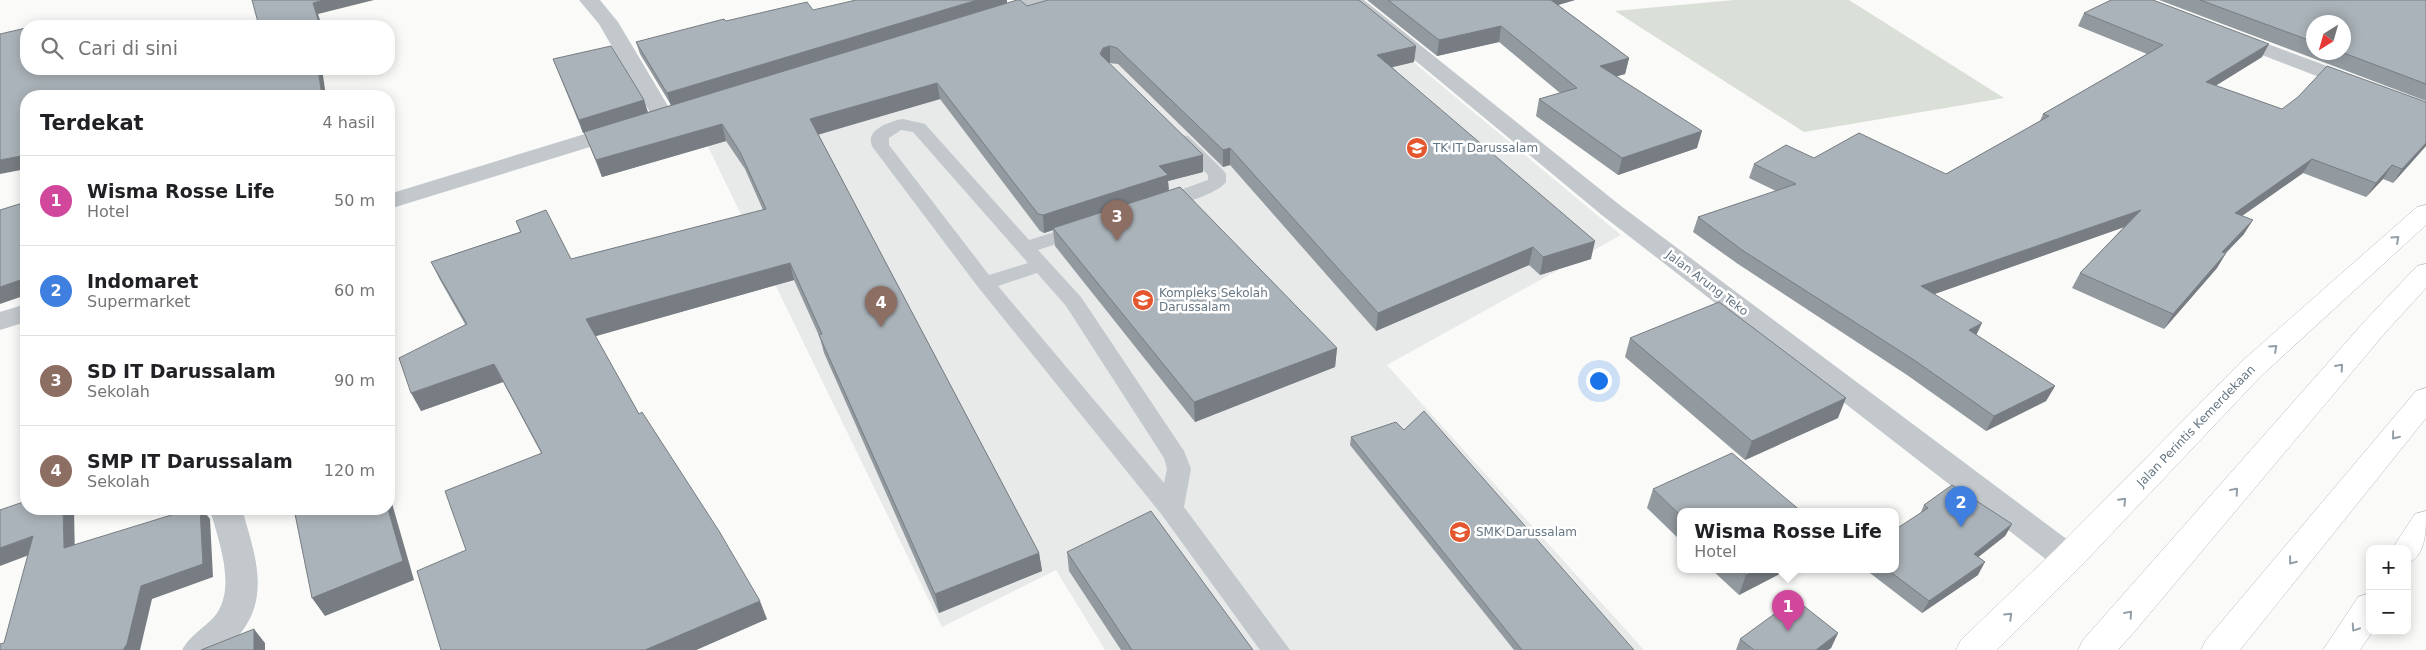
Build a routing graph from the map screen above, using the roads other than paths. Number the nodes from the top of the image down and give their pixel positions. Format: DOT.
graph roads {
  1 [pos="589,0"];
  2 [pos="1042,0"];
  3 [pos="1352,0"];
  4 [pos="968,23"];
  5 [pos="2215,31"];
  6 [pos="2426,111"];
  7 [pos="1168,125"];
  8 [pos="395,200"];
  9 [pos="1146,208"];
  10 [pos="2426,212"];
  11 [pos="1100,223"];
  12 [pos="1026,247"];
  13 [pos="1042,265"];
  14 [pos="2426,272"];
  15 [pos="985,283"];
  16 [pos="20,315"];
  17 [pos="0,321"];
  18 [pos="2426,398"];
  19 [pos="1171,508"];
  20 [pos="227,515"];
  21 [pos="2426,523"];
  22 [pos="2411,545"];
  23 [pos="2068,558"];
  24 [pos="2366,613"];
  25 [pos="200,650"];
  26 [pos="1276,650"];
  27 [pos="1974,650"];
  28 [pos="2096,650"];
  29 [pos="2218,650"];
  30 [pos="2340,650"];
  1 -- 8 [label="street"];
  2 -- 4 [label="street"];
  3 -- 23 [label="street, Jalan Arung Teko"];
  5 -- 6 [label="street"];
  7 -- 9 [label="lane"];
  23 -- 10 [label="main road, Jalan Perintis Kemerdekaan, one-way"];
  11 -- 12 [label="lane"];
  12 -- 13 [label="lane"];
  12 -- 15 [label="lane"];
  13 -- 15 [label="lane"];
  13 -- 19 [label="lane"];
  28 -- 14 [label="main road, one-way"];
  15 -- 19 [label="lane"];
  16 -- 17 [label="street"];
  18 -- 29 [label="main road, one-way"];
  19 -- 26 [label="lane"];
  20 -- 25 [label="street"];
  21 -- 22 [label="main road"];
  27 -- 23 [label="main road, Jalan Perintis Kemerdekaan, one-way"];
  24 -- 30 [label="main road, one-way"];
}
